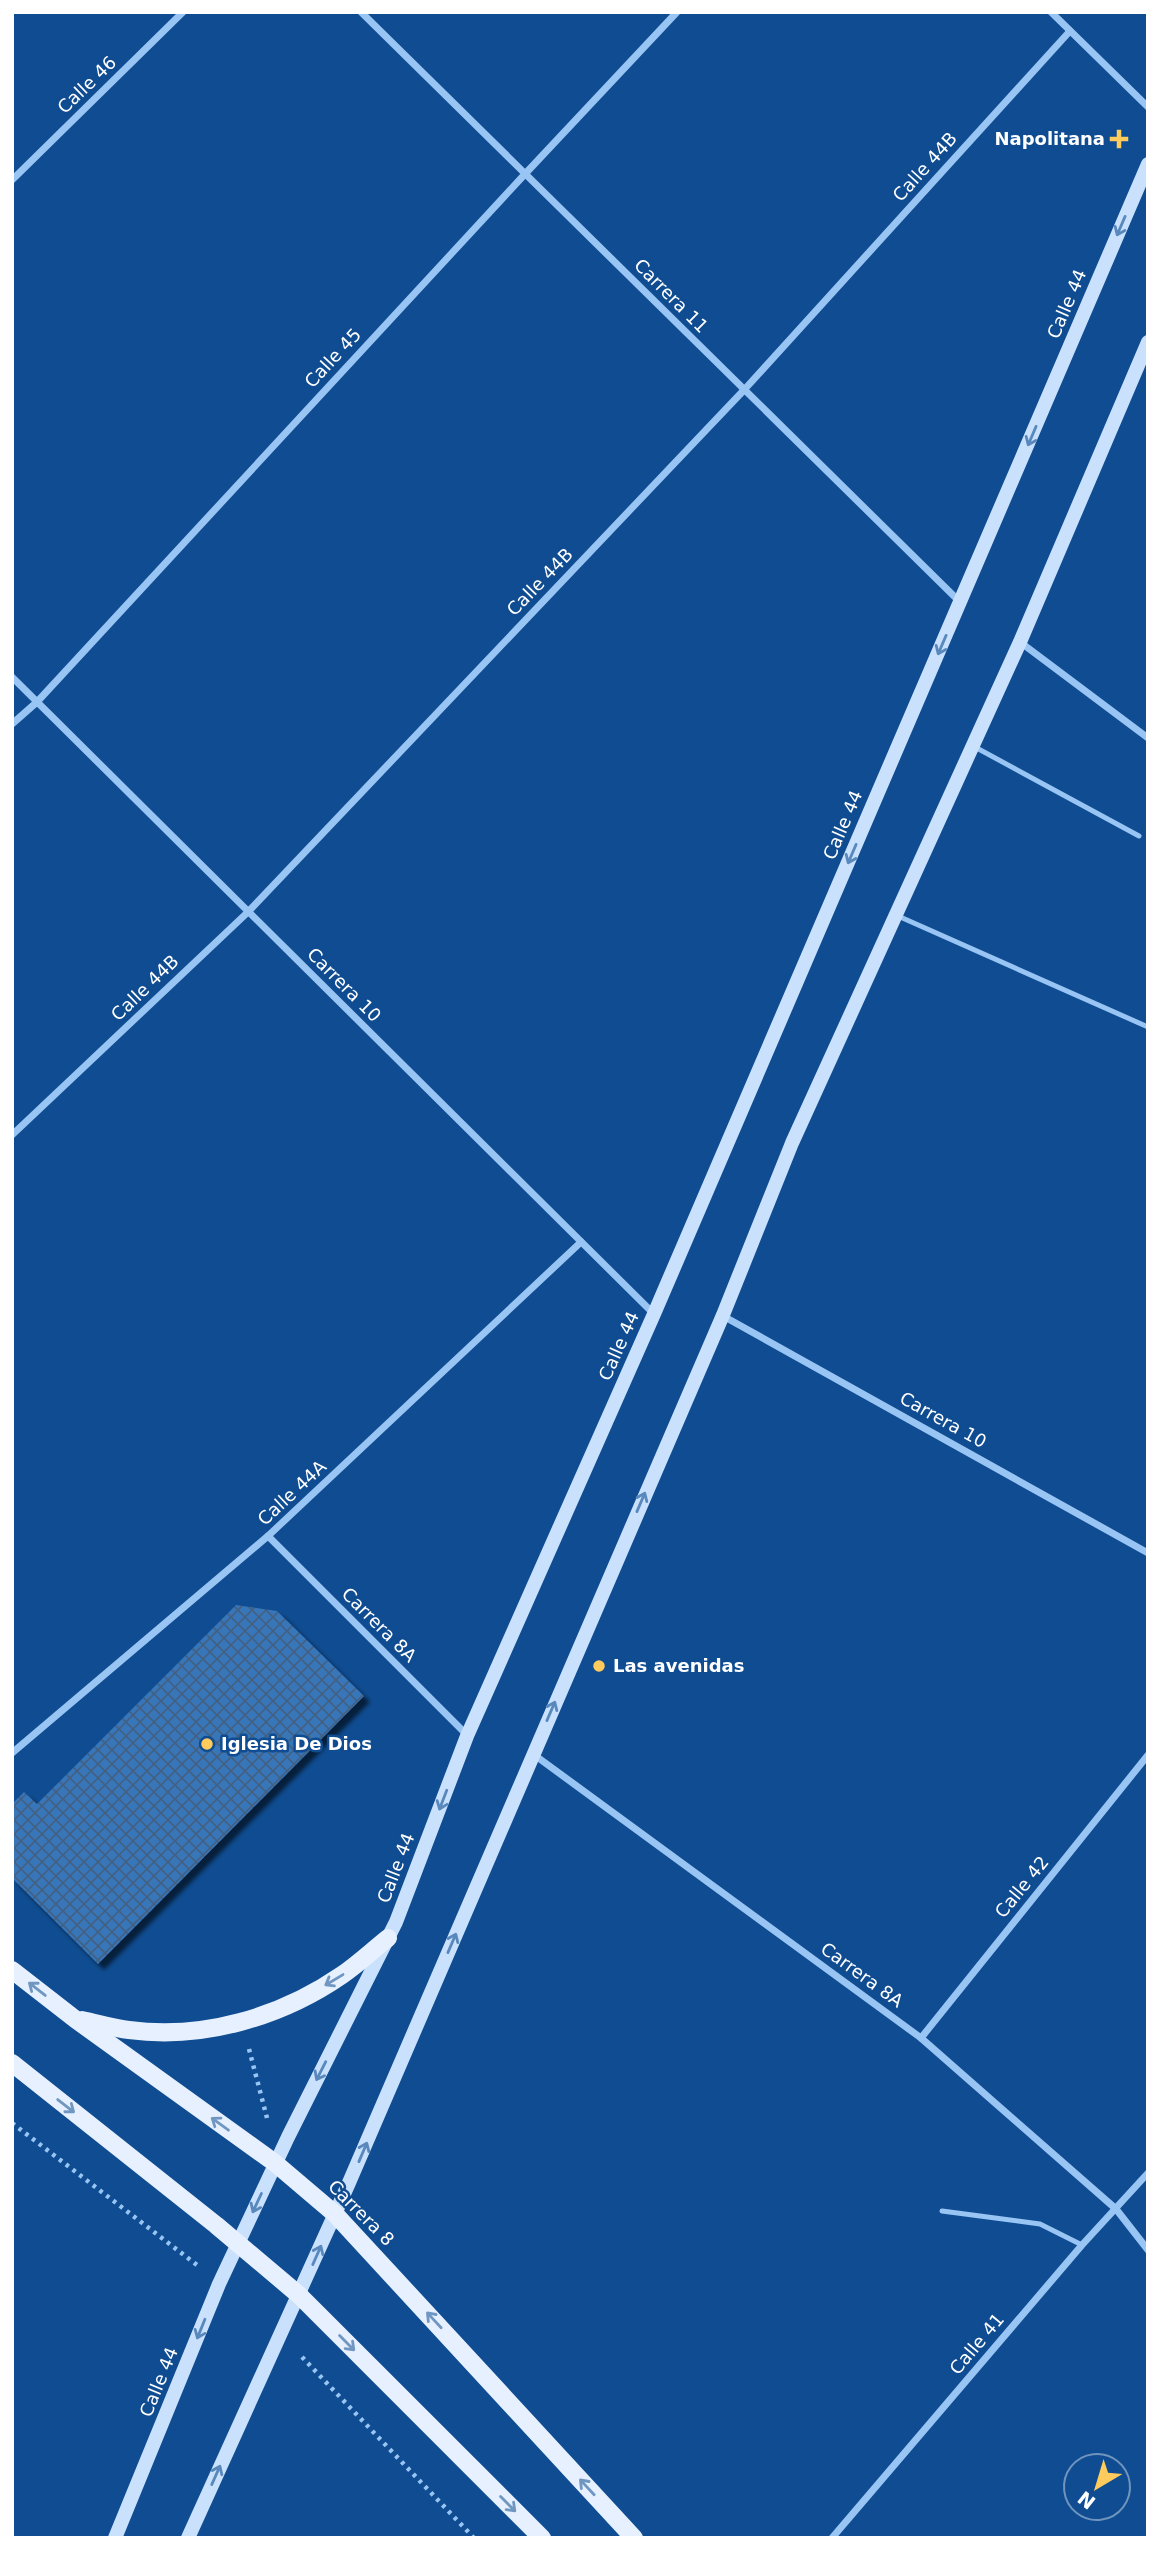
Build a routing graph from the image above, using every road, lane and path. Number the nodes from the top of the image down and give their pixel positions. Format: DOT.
graph roads {
  1 [pos="183,12"];
  2 [pos="360,12"];
  3 [pos="677,12"];
  4 [pos="1051,12"];
  5 [pos="1070,31"];
  6 [pos="1148,107"];
  7 [pos="1148,164"];
  8 [pos="524,174"];
  9 [pos="12,180"];
  10 [pos="1148,342"];
  11 [pos="744,390"];
  12 [pos="960,602"];
  13 [pos="1020,642"];
  14 [pos="12,677"];
  15 [pos="37,702"];
  16 [pos="12,724"];
  17 [pos="1148,738"];
  18 [pos="973,746"];
  19 [pos="1139,836"];
  20 [pos="248,912"];
  21 [pos="896,915"];
  22 [pos="1148,1027"];
  23 [pos="12,1135"];
  24 [pos="581,1242"];
  25 [pos="654,1314"];
  26 [pos="723,1315"];
  27 [pos="268,1536"];
  28 [pos="1148,1553"];
  29 [pos="467,1736"];
  30 [pos="12,1753"];
  31 [pos="532,1754"];
  32 [pos="1148,1755"];
  33 [pos="388,1938"];
  34 [pos="12,1970"];
  35 [pos="75,2019"];
  36 [pos="242,2022"];
  37 [pos="921,2038"];
  38 [pos="12,2063"];
  39 [pos="268,2122"];
  40 [pos="12,2123"];
  41 [pos="275,2164"];
  42 [pos="1148,2173"];
  43 [pos="1116,2209"];
  44 [pos="942,2211"];
  45 [pos="335,2214"];
  46 [pos="239,2243"];
  47 [pos="1082,2245"];
  48 [pos="1148,2250"];
  49 [pos="197,2264"];
  50 [pos="299,2295"];
  51 [pos="302,2357"];
  52 [pos="115,2538"];
  53 [pos="188,2538"];
  54 [pos="474,2538"];
  55 [pos="542,2538"];
  56 [pos="634,2538"];
  57 [pos="832,2538"];
  1 -- 9 [label="street, Calle 46"];
  2 -- 8 [label="street, Carrera 11"];
  3 -- 8 [label="street, Calle 45"];
  4 -- 5 [label="street"];
  5 -- 6 [label="street"];
  5 -- 11 [label="street, Calle 44B"];
  7 -- 12 [label="main road, Calle 44, one-way"];
  8 -- 11 [label="street, Carrera 11"];
  8 -- 15 [label="street, Calle 45"];
  10 -- 13 [label="main road"];
  11 -- 12 [label="street, Carrera 11"];
  11 -- 20 [label="street, Calle 44B"];
  12 -- 25 [label="main road, Calle 44, one-way"];
  13 -- 17 [label="street"];
  13 -- 18 [label="main road"];
  14 -- 15 [label="street, Carrera 10"];
  15 -- 16 [label="street, Calle 45"];
  15 -- 20 [label="street, Carrera 10"];
  18 -- 19 [label="lane"];
  18 -- 21 [label="main road"];
  20 -- 23 [label="street, Calle 44B"];
  20 -- 24 [label="street, Carrera 10"];
  21 -- 22 [label="lane"];
  21 -- 26 [label="main road"];
  24 -- 25 [label="street, Carrera 10"];
  24 -- 27 [label="street, Calle 44A"];
  25 -- 29 [label="main road, Calle 44"];
  26 -- 28 [label="street, Carrera 10"];
  31 -- 26 [label="main road, one-way"];
  27 -- 29 [label="street, Carrera 8A"];
  27 -- 30 [label="street, Calle 44A"];
  29 -- 33 [label="main road, Calle 44, one-way"];
  31 -- 37 [label="street, Carrera 8A"];
  45 -- 31 [label="main road, one-way"];
  32 -- 37 [label="street, Calle 42"];
  33 -- 36 [label="main road, one-way"];
  33 -- 41 [label="main road, Calle 44, one-way"];
  35 -- 34 [label="main road, Carrera 8, one-way"];
  35 -- 36 [label="main road"];
  41 -- 35 [label="main road, Carrera 8, one-way"];
  36 -- 39 [label="path"];
  37 -- 43 [label="street, Carrera 8A"];
  38 -- 46 [label="main road, one-way"];
  40 -- 49 [label="path"];
  41 -- 45 [label="main road, Carrera 8"];
  41 -- 46 [label="main road, Calle 44, one-way"];
  42 -- 43 [label="street, Calle 41"];
  43 -- 47 [label="street, Calle 41"];
  43 -- 48 [label="street, Carrera 8A"];
  44 -- 47 [label="lane"];
  50 -- 45 [label="main road, one-way"];
  56 -- 45 [label="main road, Carrera 8, one-way"];
  46 -- 50 [label="main road"];
  46 -- 52 [label="main road, Calle 44, one-way"];
  47 -- 57 [label="street, Calle 41"];
  53 -- 50 [label="main road, one-way"];
  50 -- 55 [label="main road, one-way"];
  51 -- 54 [label="path"];
}
